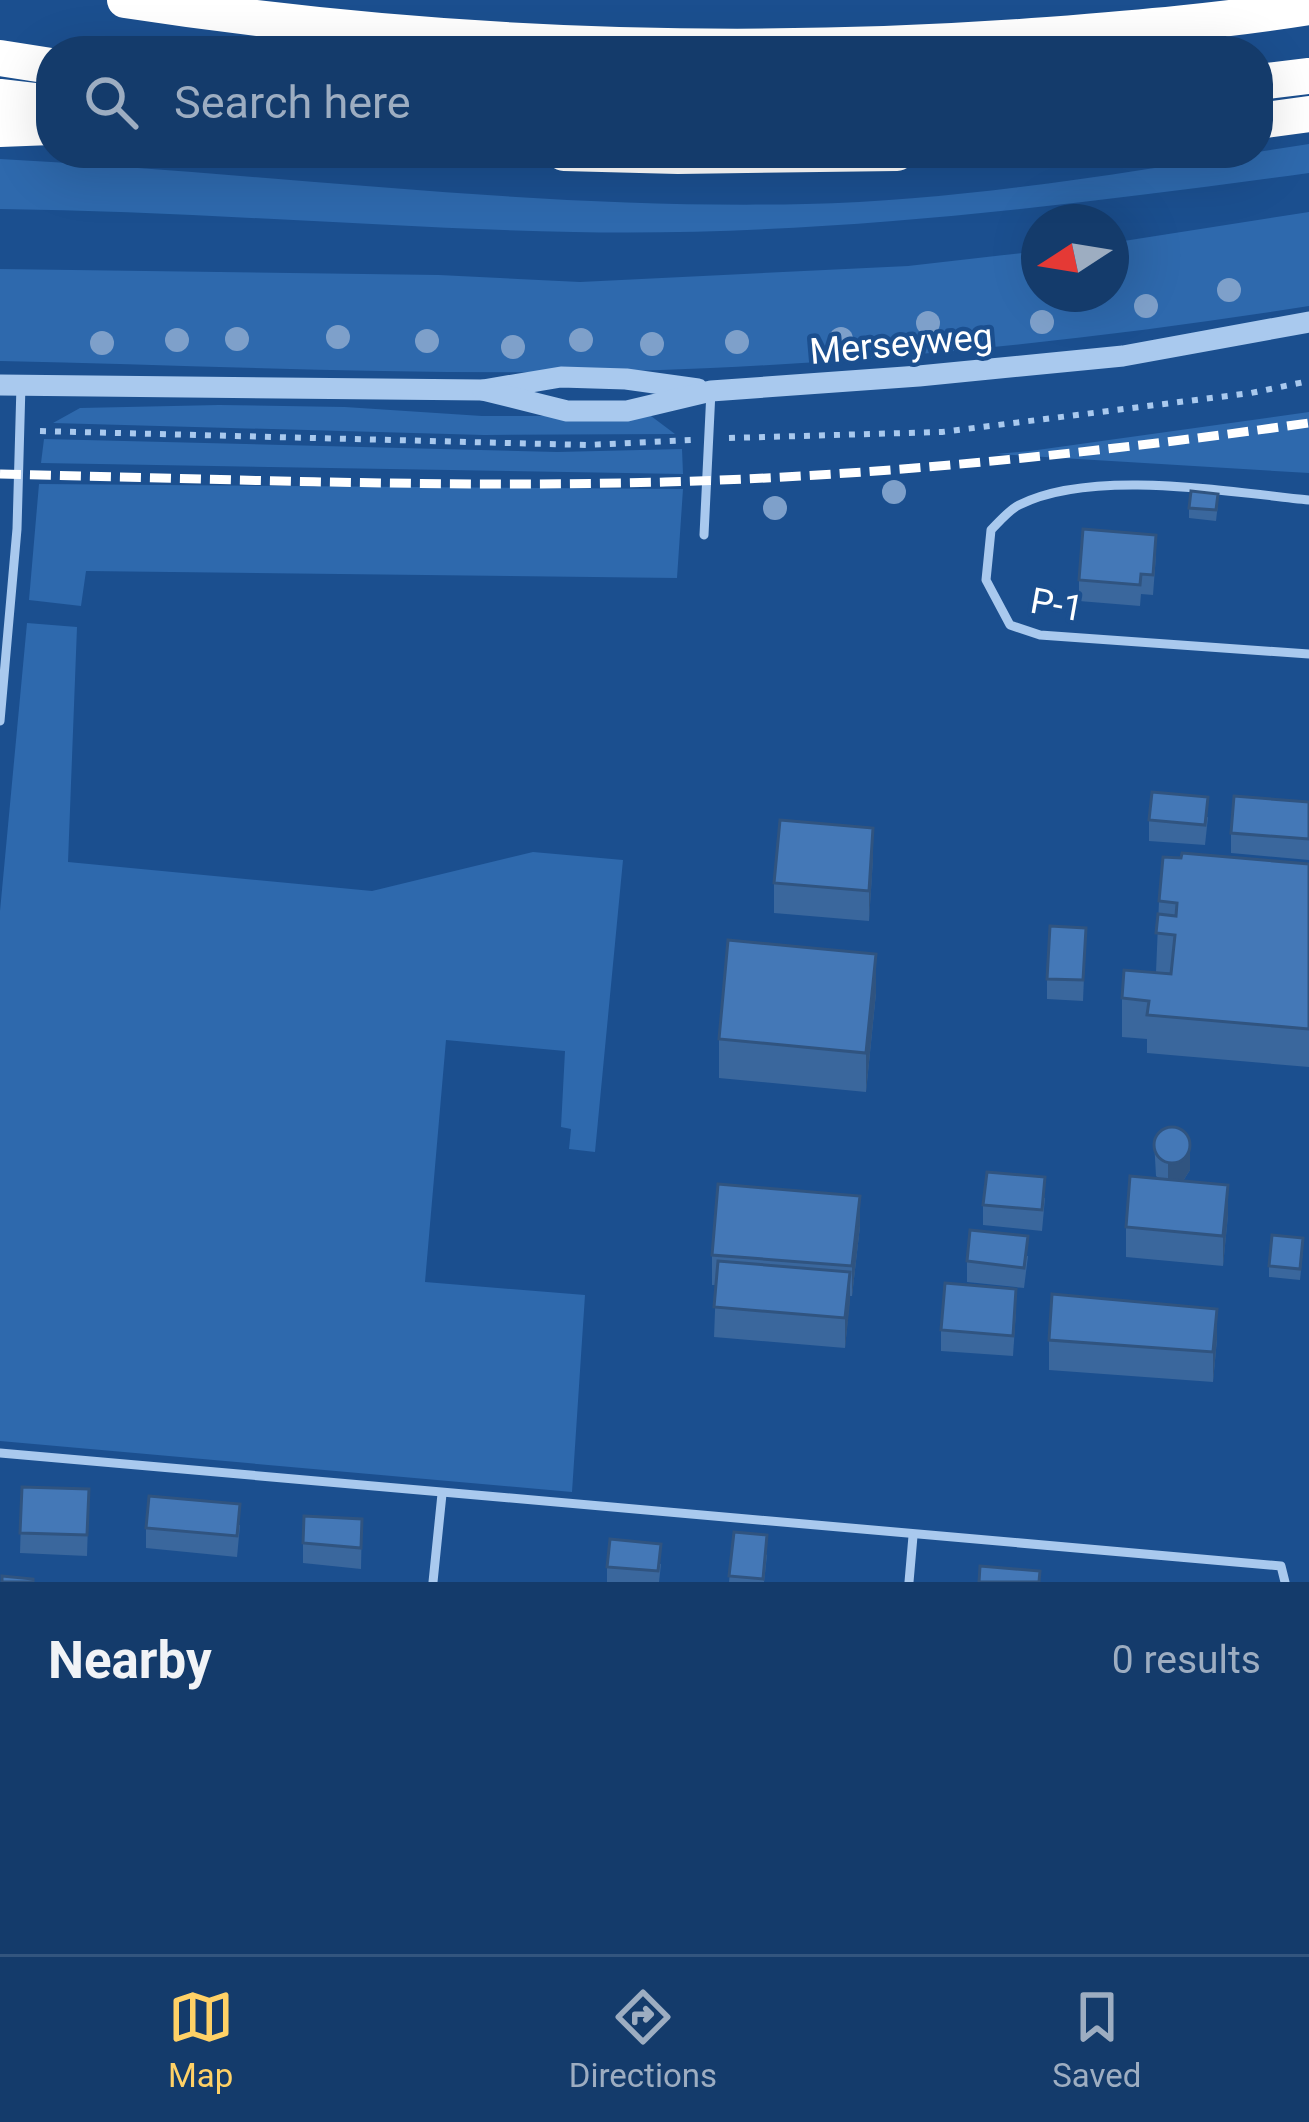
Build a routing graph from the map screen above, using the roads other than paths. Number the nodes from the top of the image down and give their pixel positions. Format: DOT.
graph roads {
  1 [pos="125,0"];
  2 [pos="1309,7"];
  3 [pos="458,36"];
  4 [pos="1032,36"];
  5 [pos="0,58"];
  6 [pos="36,63"];
  7 [pos="1309,76"];
  8 [pos="1273,80"];
  9 [pos="0,97"];
  10 [pos="36,101"];
  11 [pos="1309,114"];
  12 [pos="1273,120"];
  13 [pos="36,128"];
  14 [pos="0,129"];
  15 [pos="1309,322"];
  16 [pos="10,386"];
  17 [pos="483,390"];
  18 [pos="711,391"];
  19 [pos="1309,500"];
  20 [pos="704,535"];
  21 [pos="1309,654"];
  22 [pos="0,721"];
  23 [pos="0,1453"];
  24 [pos="442,1494"];
  25 [pos="913,1536"];
  26 [pos="433,1582"];
  27 [pos="908,1582"];
  28 [pos="1285,1582"];
  1 -- 3 [label="highway"];
  2 -- 4 [label="highway"];
  5 -- 6 [label="highway"];
  7 -- 8 [label="highway"];
  9 -- 10 [label="highway"];
  11 -- 12 [label="highway"];
  13 -- 14 [label="highway"];
  15 -- 18 [label="street, Merseyweg"];
  16 -- 17 [label="street, Merseyweg"];
  16 -- 22 [label="lane"];
  17 -- 18 [label="street, Merseyweg"];
  17 -- 18 [label="street, Merseyweg"];
  18 -- 20 [label="lane"];
  19 -- 21 [label="lane, P-1"];
  23 -- 24 [label="lane"];
  24 -- 25 [label="lane"];
  24 -- 26 [label="lane"];
  25 -- 27 [label="lane"];
  25 -- 28 [label="lane"];
}
